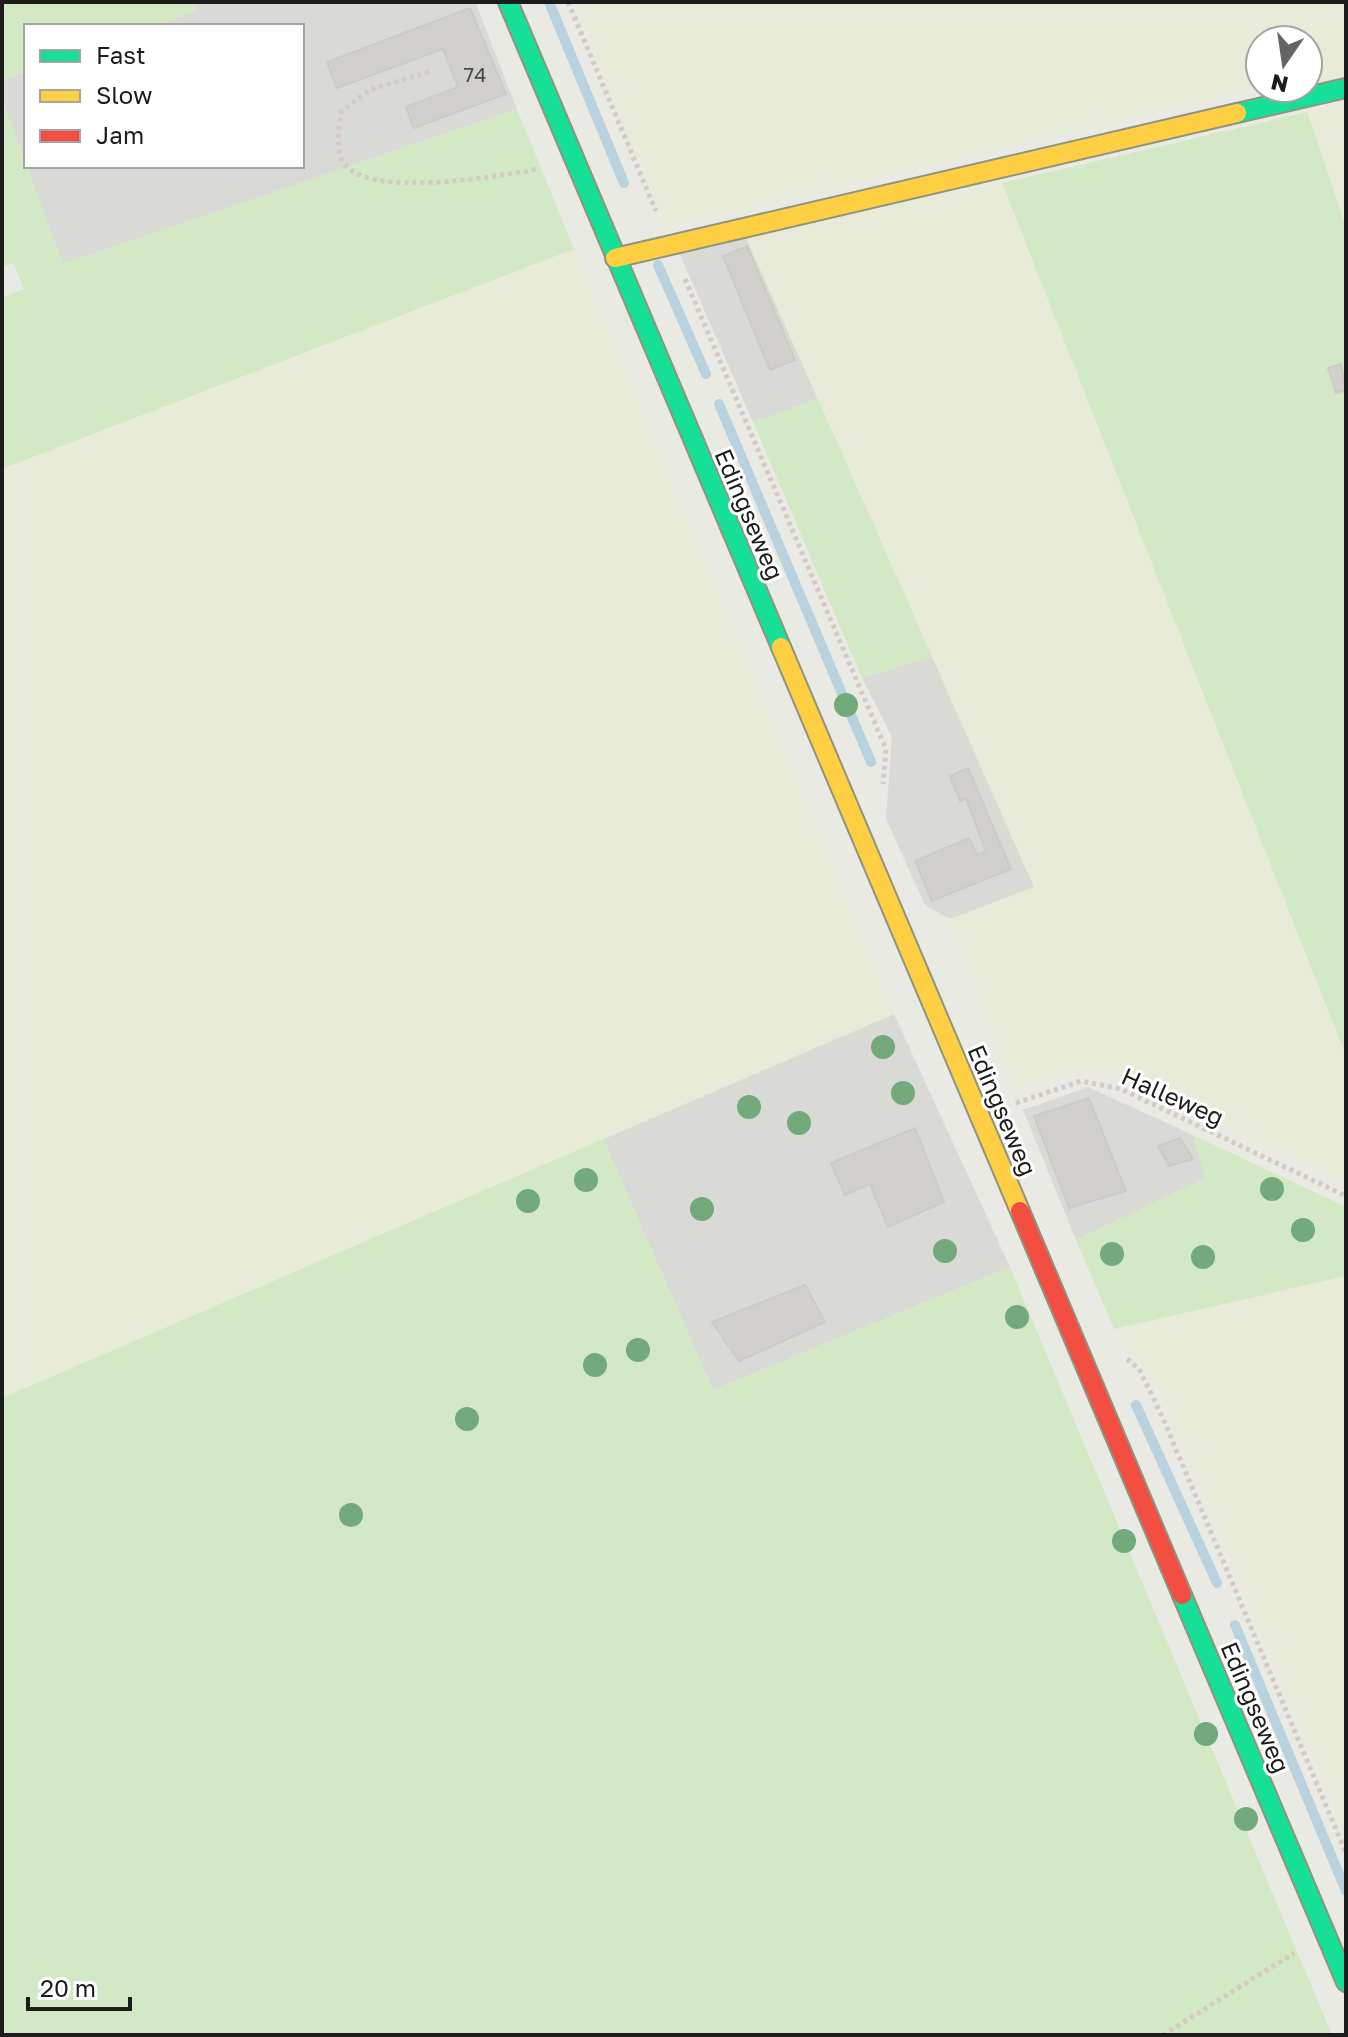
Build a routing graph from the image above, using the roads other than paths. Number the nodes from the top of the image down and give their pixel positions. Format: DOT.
graph roads {
  1 [pos="508,2"];
  2 [pos="1346,88"];
  3 [pos="615,258"];
  4 [pos="1346,1982"];
  1 -- 3 [label="main road, Edingseweg"];
  2 -- 3 [label="main road"];
  3 -- 4 [label="main road, Edingseweg"];
}
